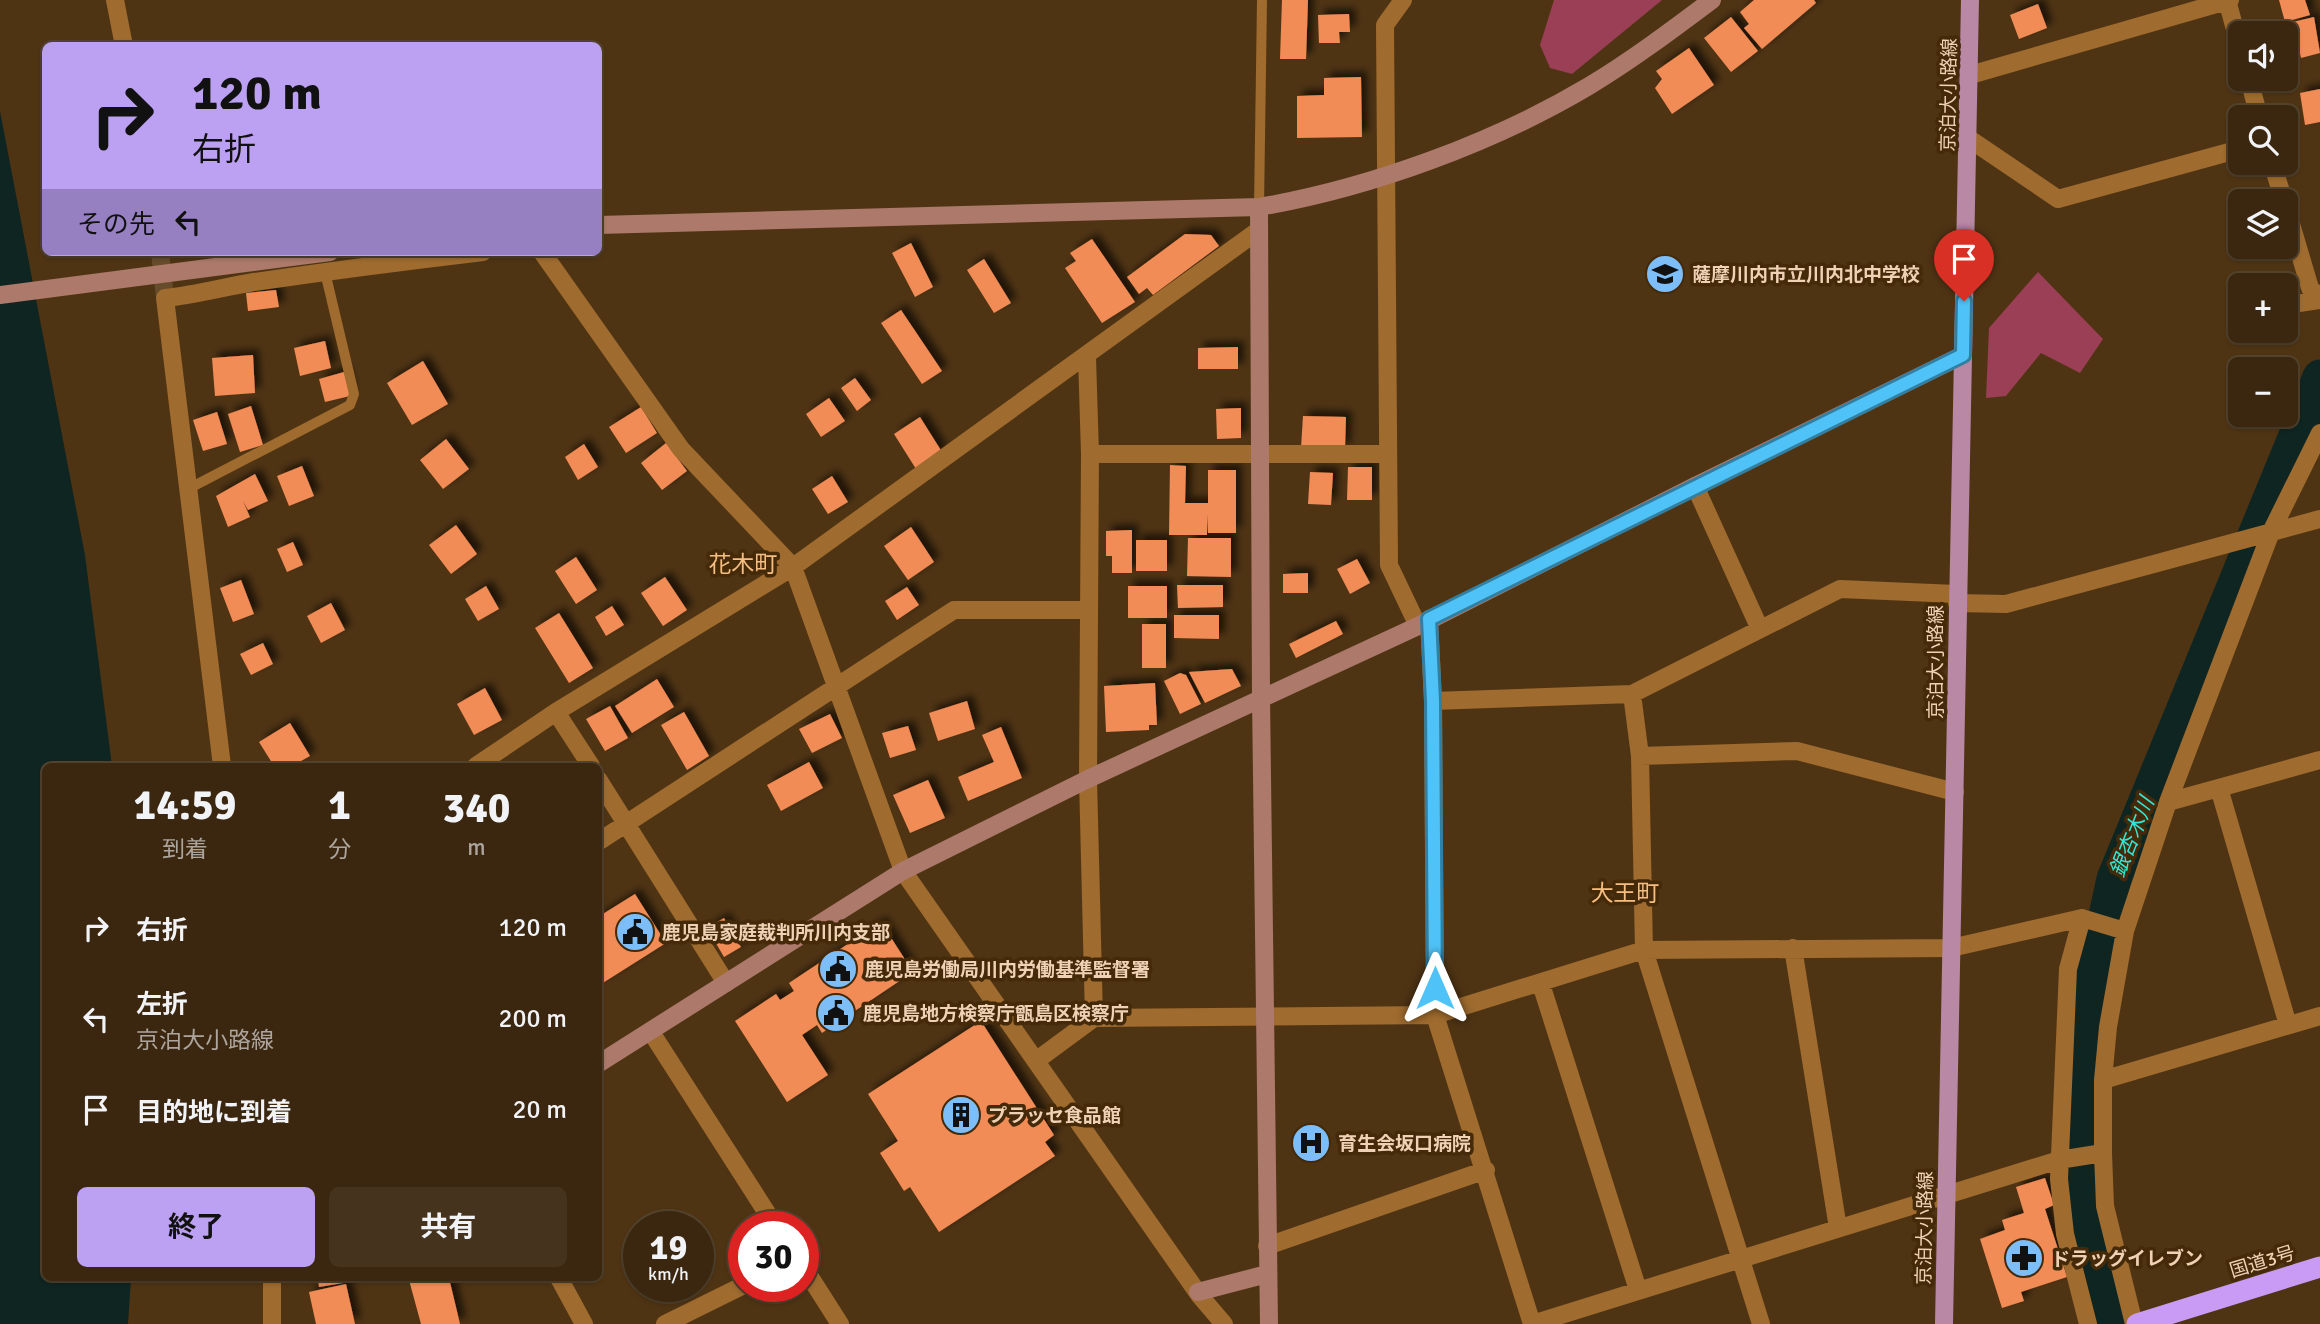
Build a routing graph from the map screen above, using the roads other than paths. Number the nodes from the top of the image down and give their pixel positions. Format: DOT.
graph roads {
  1 [pos="115,0"];
  2 [pos="1262,0"];
  3 [pos="1403,0"];
  4 [pos="1712,0"];
  5 [pos="1970,0"];
  6 [pos="2228,0"];
  7 [pos="2233,21"];
  8 [pos="123,42"];
  9 [pos="1970,75"];
  10 [pos="1968,138"];
  11 [pos="2228,152"];
  12 [pos="1386,175"];
  13 [pos="1259,206"];
  14 [pos="602,225"];
  15 [pos="1259,230"];
  16 [pos="2298,248"];
  17 [pos="299,256"];
  18 [pos="451,256"];
  19 [pos="545,256"];
  20 [pos="324,272"];
  21 [pos="0,295"];
  22 [pos="2320,299"];
  23 [pos="2298,302"];
  24 [pos="1963,355"];
  25 [pos="1087,357"];
  26 [pos="2320,433"];
  27 [pos="1090,454"];
  28 [pos="1385,454"];
  29 [pos="1262,456"];
  30 [pos="1695,486"];
  31 [pos="187,489"];
  32 [pos="2320,519"];
  33 [pos="2266,533"];
  34 [pos="793,567"];
  35 [pos="1957,598"];
  36 [pos="1089,610"];
  37 [pos="1424,623"];
  38 [pos="1759,627"];
  39 [pos="837,686"];
  40 [pos="1632,694"];
  41 [pos="1261,698"];
  42 [pos="1433,701"];
  43 [pos="556,712"];
  44 [pos="1640,757"];
  45 [pos="2320,760"];
  46 [pos="222,763"];
  47 [pos="480,763"];
  48 [pos="589,763"];
  49 [pos="1088,779"];
  50 [pos="602,785"];
  51 [pos="2219,788"];
  52 [pos="1955,792"];
  53 [pos="2168,802"];
  54 [pos="627,824"];
  55 [pos="602,840"];
  56 [pos="903,871"];
  57 [pos="2085,919"];
  58 [pos="2122,930"];
  59 [pos="1793,948"];
  60 [pos="1951,948"];
  61 [pos="1644,950"];
  62 [pos="726,983"];
  63 [pos="1541,984"];
  64 [pos="1435,1014"];
  65 [pos="2320,1016"];
  66 [pos="1094,1018"];
  67 [pos="1265,1018"];
  68 [pos="2288,1025"];
  69 [pos="651,1032"];
  70 [pos="1037,1060"];
  71 [pos="602,1062"];
  72 [pos="2103,1080"];
  73 [pos="2099,1154"];
  74 [pos="2063,1160"];
  75 [pos="1486,1170"];
  76 [pos="1946,1195"];
  77 [pos="766,1211"];
  78 [pos="1838,1228"];
  79 [pos="1268,1246"];
  80 [pos="1741,1261"];
  81 [pos="2320,1267"];
  82 [pos="1267,1274"];
  83 [pos="272,1281"];
  84 [pos="561,1281"];
  85 [pos="1638,1290"];
  86 [pos="819,1291"];
  87 [pos="728,1293"];
  88 [pos="1199,1294"];
  89 [pos="272,1324"];
  90 [pos="584,1324"];
  91 [pos="665,1324"];
  92 [pos="840,1324"];
  93 [pos="1224,1324"];
  94 [pos="1269,1324"];
  95 [pos="1532,1324"];
  96 [pos="1761,1324"];
  97 [pos="1944,1324"];
  98 [pos="2088,1324"];
  99 [pos="2135,1324"];
  1 -- 8 [label="street"];
  2 -- 13 [label="lane"];
  3 -- 12 [label="street"];
  4 -- 12 [label="street"];
  5 -- 9 [label="main road, 京泊大小路線"];
  6 -- 7 [label="street"];
  6 -- 9 [label="street"];
  9 -- 10 [label="main road, 京泊大小路線"];
  10 -- 11 [label="street"];
  10 -- 24 [label="main road, 京泊大小路線"];
  12 -- 13 [label="street"];
  12 -- 28 [label="street"];
  13 -- 14 [label="street"];
  13 -- 15 [label="street"];
  15 -- 25 [label="street"];
  15 -- 29 [label="street"];
  16 -- 22 [label="street"];
  17 -- 21 [label="street"];
  18 -- 20 [label="street"];
  19 -- 34 [label="street"];
  20 -- 31 [label="lane"];
  20 -- 31 [label="street"];
  22 -- 23 [label="street"];
  24 -- 30 [label="street"];
  24 -- 35 [label="main road, 京泊大小路線"];
  25 -- 27 [label="street"];
  25 -- 34 [label="street"];
  26 -- 33 [label="street"];
  27 -- 29 [label="street"];
  27 -- 36 [label="street"];
  28 -- 29 [label="street"];
  28 -- 37 [label="street"];
  29 -- 41 [label="street"];
  30 -- 37 [label="street"];
  30 -- 38 [label="street"];
  31 -- 46 [label="street"];
  32 -- 33 [label="street"];
  33 -- 35 [label="street"];
  33 -- 53 [label="street"];
  34 -- 39 [label="street"];
  34 -- 43 [label="street"];
  35 -- 38 [label="street"];
  35 -- 52 [label="main road, 京泊大小路線"];
  36 -- 39 [label="street"];
  36 -- 49 [label="street"];
  37 -- 41 [label="street"];
  37 -- 42 [label="street"];
  38 -- 40 [label="street"];
  39 -- 54 [label="street"];
  39 -- 56 [label="street"];
  40 -- 42 [label="street"];
  40 -- 44 [label="street"];
  41 -- 49 [label="street"];
  41 -- 67 [label="street"];
  42 -- 64 [label="street"];
  43 -- 47 [label="street"];
  43 -- 48 [label="street"];
  44 -- 52 [label="street"];
  44 -- 61 [label="street"];
  45 -- 51 [label="street"];
  49 -- 56 [label="street"];
  49 -- 66 [label="street"];
  50 -- 54 [label="street"];
  51 -- 53 [label="street"];
  51 -- 68 [label="street"];
  52 -- 60 [label="main road, 京泊大小路線"];
  53 -- 58 [label="street"];
  54 -- 55 [label="street"];
  54 -- 62 [label="street"];
  56 -- 62 [label="street"];
  56 -- 70 [label="street"];
  57 -- 58 [label="street"];
  57 -- 60 [label="street"];
  57 -- 74 [label="street"];
  58 -- 72 [label="street"];
  59 -- 60 [label="street"];
  59 -- 61 [label="street"];
  59 -- 78 [label="street"];
  60 -- 76 [label="main road, 京泊大小路線"];
  61 -- 63 [label="street"];
  61 -- 80 [label="street"];
  62 -- 69 [label="street"];
  63 -- 64 [label="street"];
  63 -- 85 [label="street"];
  64 -- 67 [label="street"];
  64 -- 75 [label="street"];
  65 -- 68 [label="street"];
  66 -- 67 [label="street"];
  66 -- 70 [label="street"];
  67 -- 79 [label="street"];
  68 -- 72 [label="street"];
  69 -- 71 [label="street"];
  69 -- 77 [label="street"];
  70 -- 88 [label="street"];
  72 -- 73 [label="street"];
  73 -- 74 [label="street"];
  73 -- 99 [label="street"];
  74 -- 76 [label="street"];
  74 -- 98 [label="street"];
  75 -- 79 [label="street"];
  75 -- 95 [label="street"];
  76 -- 78 [label="street"];
  76 -- 97 [label="main road, 京泊大小路線"];
  78 -- 80 [label="street"];
  79 -- 82 [label="street"];
  80 -- 85 [label="street"];
  80 -- 96 [label="street"];
  81 -- 99 [label="highway, 国道3号"];
  82 -- 88 [label="street"];
  82 -- 94 [label="street"];
  83 -- 89 [label="street"];
  84 -- 90 [label="street"];
  85 -- 95 [label="street"];
  86 -- 92 [label="street"];
  87 -- 91 [label="street"];
  88 -- 93 [label="street"];
}
